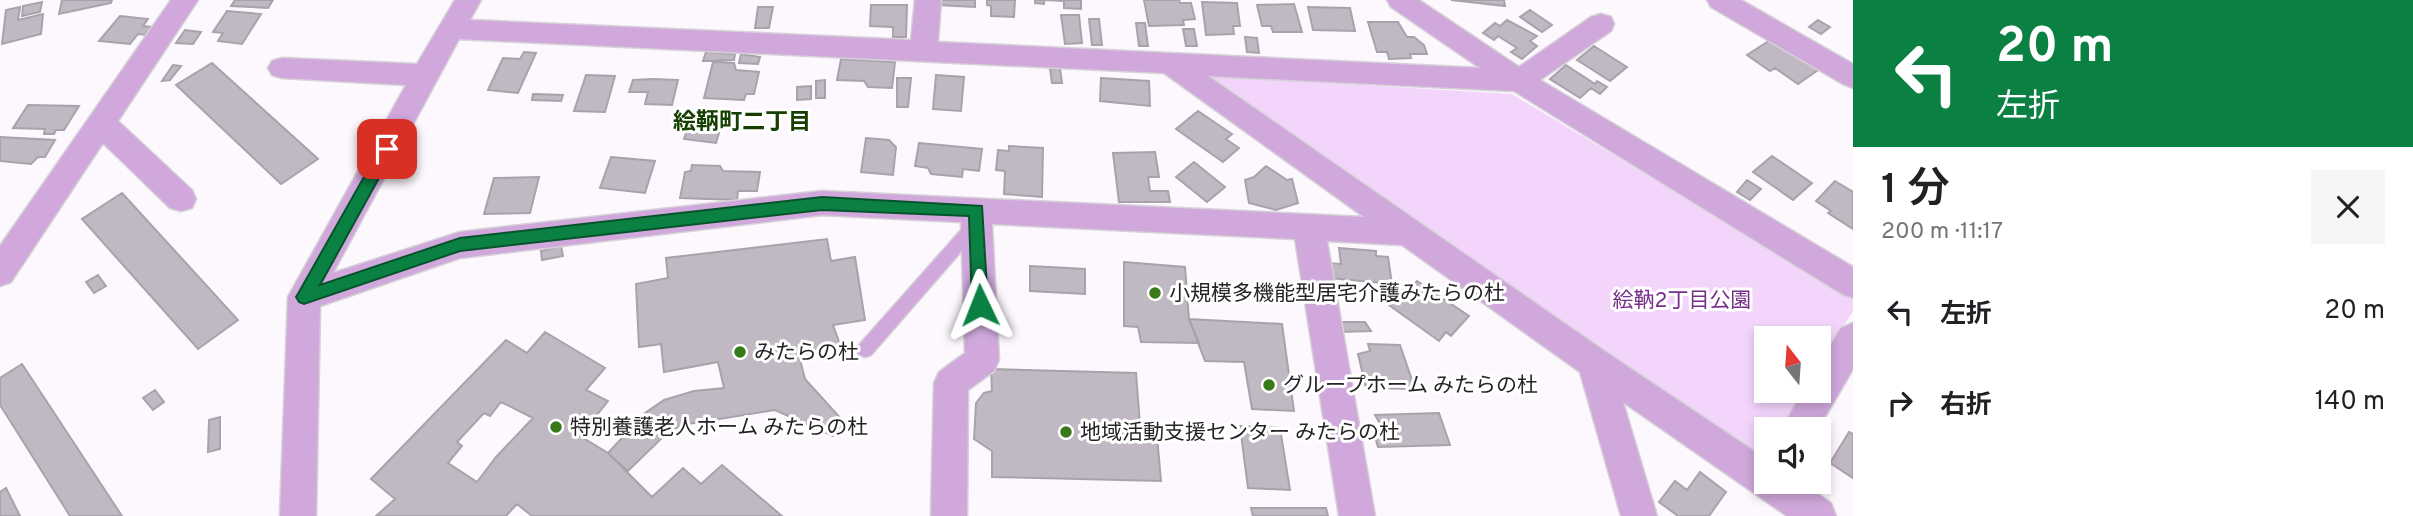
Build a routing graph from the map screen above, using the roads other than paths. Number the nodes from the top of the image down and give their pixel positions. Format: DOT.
graph roads {
  1 [pos="185,0"];
  2 [pos="468,0"];
  3 [pos="928,0"];
  4 [pos="1400,0"];
  5 [pos="1720,0"];
  6 [pos="1601,24"];
  7 [pos="453,29"];
  8 [pos="924,51"];
  9 [pos="1172,65"];
  10 [pos="282,68"];
  11 [pos="425,75"];
  12 [pos="1853,77"];
  13 [pos="1519,81"];
  14 [pos="101,123"];
  15 [pos="181,199"];
  16 [pos="977,216"];
  17 [pos="1309,229"];
  18 [pos="1410,232"];
  19 [pos="0,272"];
  20 [pos="1853,284"];
  21 [pos="304,297"];
  22 [pos="1853,338"];
  23 [pos="865,350"];
  24 [pos="1594,363"];
  25 [pos="1806,417"];
  26 [pos="1754,472"];
  27 [pos="1787,494"];
  28 [pos="298,516"];
  29 [pos="949,516"];
  30 [pos="1357,516"];
  31 [pos="1639,516"];
  32 [pos="1818,516"];
  1 -- 14 [label="street"];
  2 -- 7 [label="street"];
  3 -- 8 [label="street"];
  4 -- 13 [label="street"];
  5 -- 12 [label="street"];
  6 -- 13 [label="street"];
  7 -- 8 [label="street"];
  7 -- 11 [label="street"];
  8 -- 9 [label="street"];
  9 -- 13 [label="street"];
  9 -- 18 [label="street"];
  10 -- 11 [label="street"];
  11 -- 21 [label="street"];
  13 -- 20 [label="street"];
  14 -- 15 [label="street"];
  14 -- 19 [label="street"];
  16 -- 17 [label="street"];
  16 -- 21 [label="street"];
  16 -- 23 [label="lane"];
  16 -- 29 [label="street"];
  17 -- 18 [label="street"];
  17 -- 30 [label="street"];
  18 -- 24 [label="street"];
  21 -- 28 [label="street"];
  22 -- 25 [label="street"];
  24 -- 26 [label="street"];
  24 -- 31 [label="street"];
  27 -- 32 [label="street"];
}
